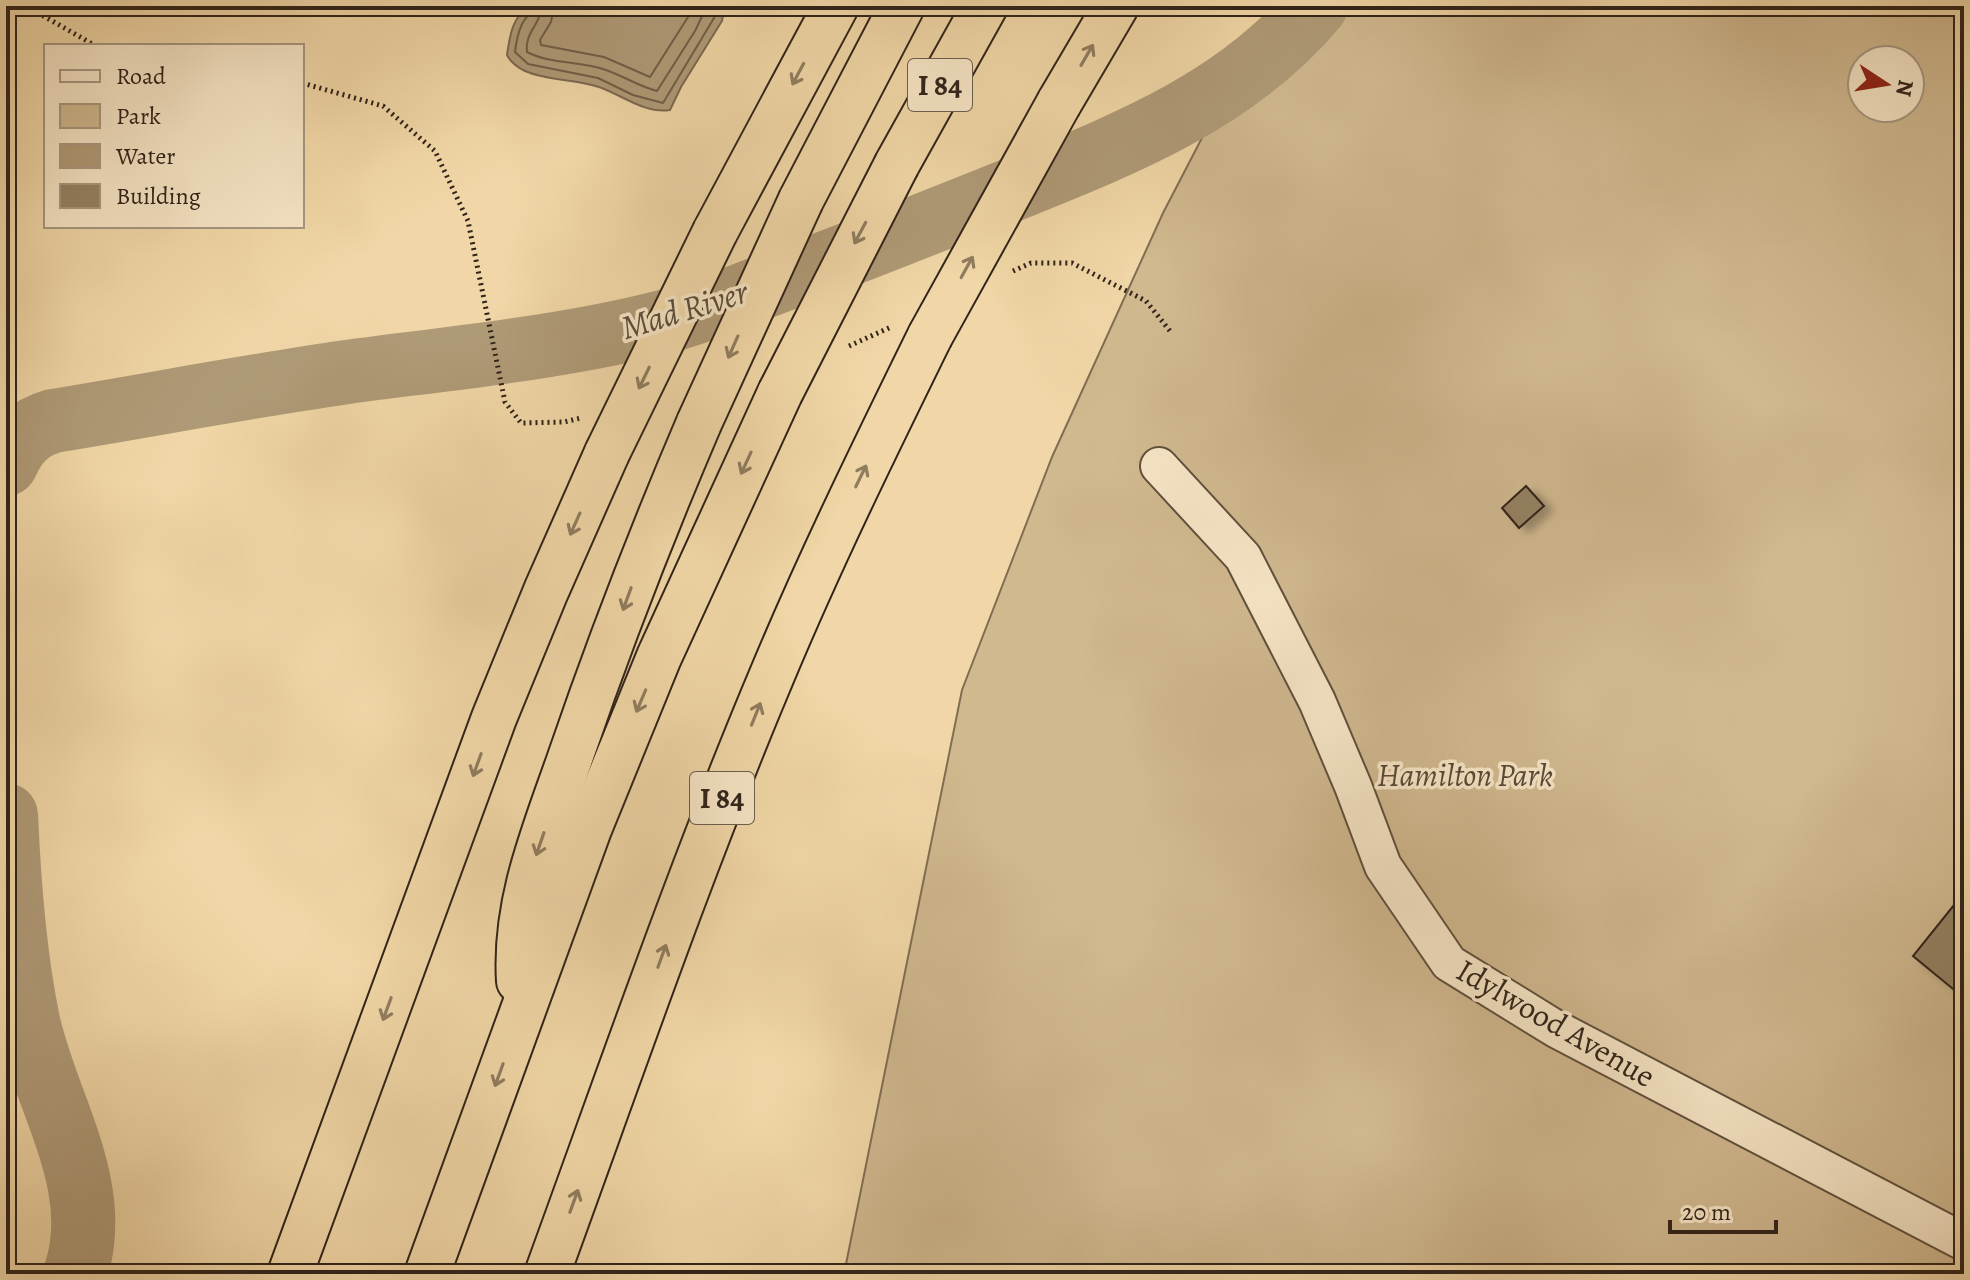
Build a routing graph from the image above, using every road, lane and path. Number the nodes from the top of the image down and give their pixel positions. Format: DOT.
graph roads {
  1 [pos="36,6"];
  2 [pos="836,6"];
  3 [pos="902,6"];
  4 [pos="985,6"];
  5 [pos="1116,6"];
  6 [pos="92,44"];
  7 [pos="304,84"];
  8 [pos="505,402"];
  9 [pos="1159,466"];
  10 [pos="521,1014"];
  11 [pos="1964,1242"];
  12 [pos="290,1274"];
  13 [pos="427,1274"];
  14 [pos="547,1274"];
  1 -- 6 [label="path"];
  2 -- 12 [label="highway, one-way, bridge"];
  3 -- 10 [label="highway, one-way, bridge"];
  4 -- 10 [label="highway, I 84, one-way, bridge"];
  14 -- 5 [label="highway, I 84, one-way, bridge"];
  7 -- 8 [label="path"];
  9 -- 11 [label="street, Idylwood Avenue"];
  10 -- 13 [label="highway, I 84, one-way"];
}
